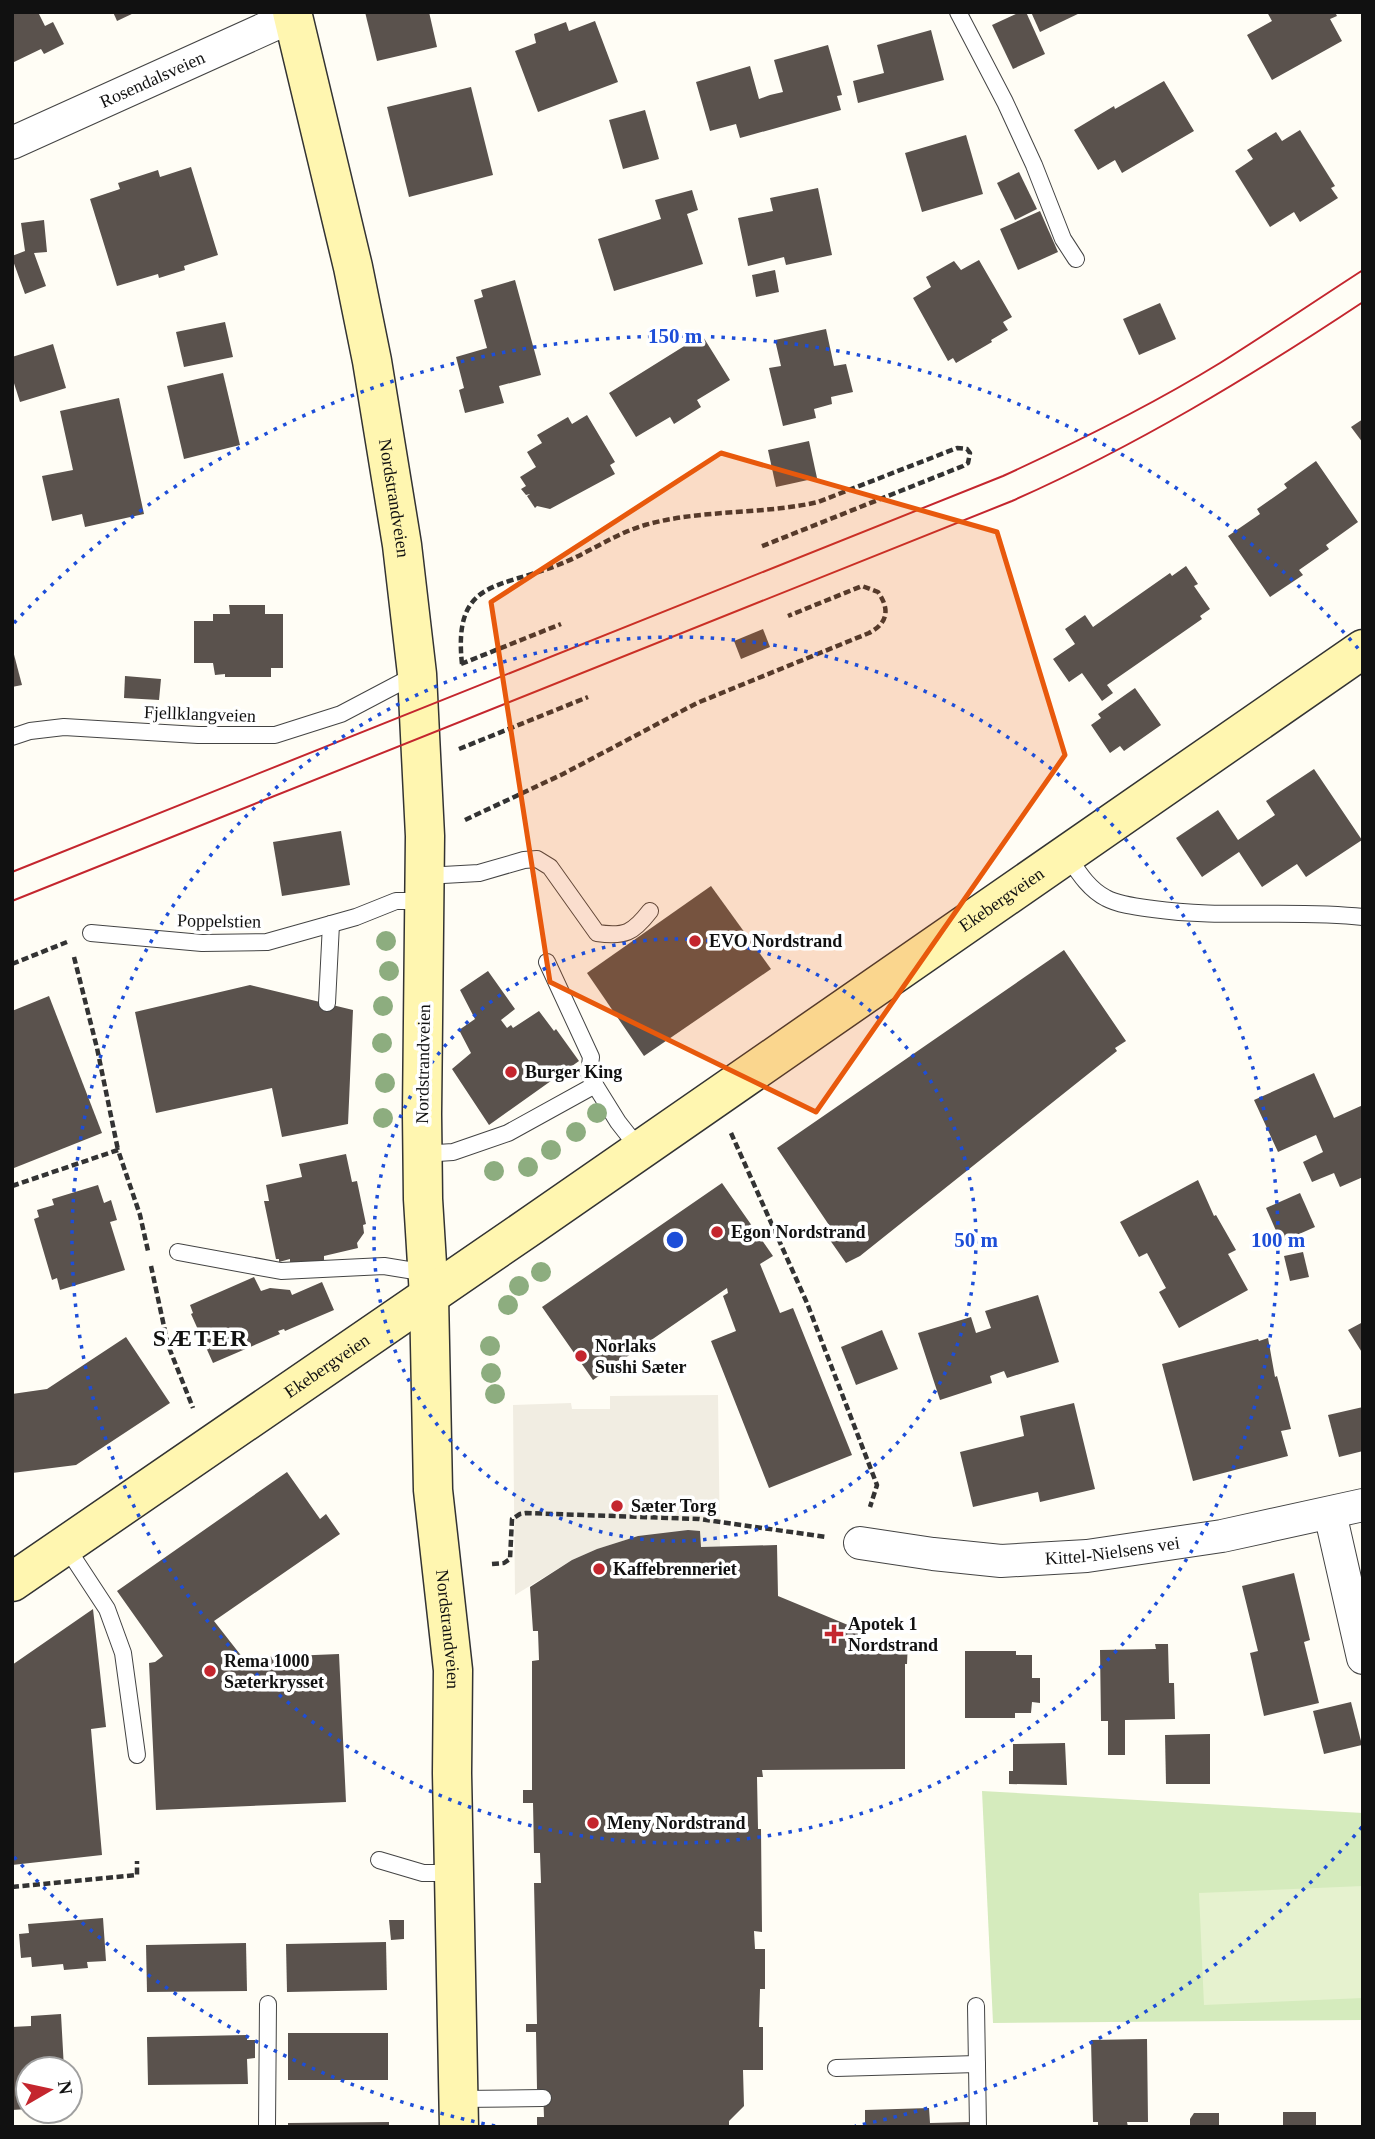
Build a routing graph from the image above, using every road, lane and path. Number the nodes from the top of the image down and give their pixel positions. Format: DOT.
graph roads {
  1 [pos="958,12"];
  2 [pos="292,14"];
  3 [pos="12,144"];
  4 [pos="1076,259"];
  5 [pos="760,547"];
  6 [pos="788,616"];
  7 [pos="561,624"];
  8 [pos="1363,649"];
  9 [pos="470,661"];
  10 [pos="462,664"];
  11 [pos="417,674"];
  12 [pos="588,697"];
  13 [pos="12,737"];
  14 [pos="451,752"];
  15 [pos="455,825"];
  16 [pos="1066,855"];
  17 [pos="425,888"];
  18 [pos="650,911"];
  19 [pos="1363,918"];
  20 [pos="331,924"];
  21 [pos="91,933"];
  22 [pos="547,962"];
  23 [pos="12,964"];
  24 [pos="327,1003"];
  25 [pos="595,1086"];
  26 [pos="731,1133"];
  27 [pos="118,1150"];
  28 [pos="640,1150"];
  29 [pos="422,1154"];
  30 [pos="12,1186"];
  31 [pos="178,1252"];
  32 [pos="428,1284"];
  33 [pos="194,1410"];
  34 [pos="1363,1505"];
  35 [pos="1330,1513"];
  36 [pos="860,1543"];
  37 [pos="65,1545"];
  38 [pos="492,1564"];
  39 [pos="12,1582"];
  40 [pos="1363,1658"];
  41 [pos="137,1755"];
  42 [pos="379,1860"];
  43 [pos="137,1861"];
  44 [pos="454,1873"];
  45 [pos="12,1887"];
  46 [pos="268,2004"];
  47 [pos="976,2006"];
  48 [pos="977,2064"];
  49 [pos="836,2068"];
  50 [pos="543,2098"];
  51 [pos="459,2113"];
  52 [pos="267,2127"];
  53 [pos="978,2127"];
  1 -- 4 [label="lane"];
  2 -- 3 [label="street, Rosendalsveien"];
  2 -- 11 [label="main road, Nordstrandveien"];
  5 -- 10 [label="path"];
  6 -- 15 [label="path"];
  7 -- 9 [label="path"];
  8 -- 16 [label="main road, Ekebergveien"];
  11 -- 13 [label="lane, Fjellklangveien"];
  11 -- 17 [label="main road, Nordstrandveien"];
  12 -- 14 [label="path"];
  16 -- 19 [label="lane"];
  16 -- 28 [label="main road, Ekebergveien"];
  17 -- 18 [label="lane, Poppelstien"];
  17 -- 20 [label="lane, Poppelstien"];
  17 -- 29 [label="main road, Nordstrandveien"];
  20 -- 21 [label="lane, Poppelstien"];
  20 -- 24 [label="lane"];
  22 -- 25 [label="lane"];
  23 -- 27 [label="path"];
  25 -- 28 [label="lane"];
  25 -- 29 [label="lane"];
  26 -- 36 [label="path"];
  27 -- 30 [label="path"];
  27 -- 33 [label="path"];
  28 -- 32 [label="main road, Ekebergveien"];
  29 -- 32 [label="main road, Nordstrandveien"];
  31 -- 32 [label="lane"];
  32 -- 37 [label="main road, Ekebergveien"];
  32 -- 44 [label="main road, Nordstrandveien"];
  34 -- 35 [label="street, Kittel-Nielsens vei"];
  35 -- 36 [label="street, Kittel-Nielsens vei"];
  35 -- 40 [label="street"];
  36 -- 38 [label="path"];
  37 -- 39 [label="main road, Ekebergveien"];
  37 -- 41 [label="lane"];
  42 -- 44 [label="lane"];
  43 -- 45 [label="path"];
  44 -- 51 [label="main road, Nordstrandveien"];
  46 -- 52 [label="lane"];
  47 -- 48 [label="lane"];
  48 -- 49 [label="lane"];
  48 -- 53 [label="lane"];
  50 -- 51 [label="lane"];
}
